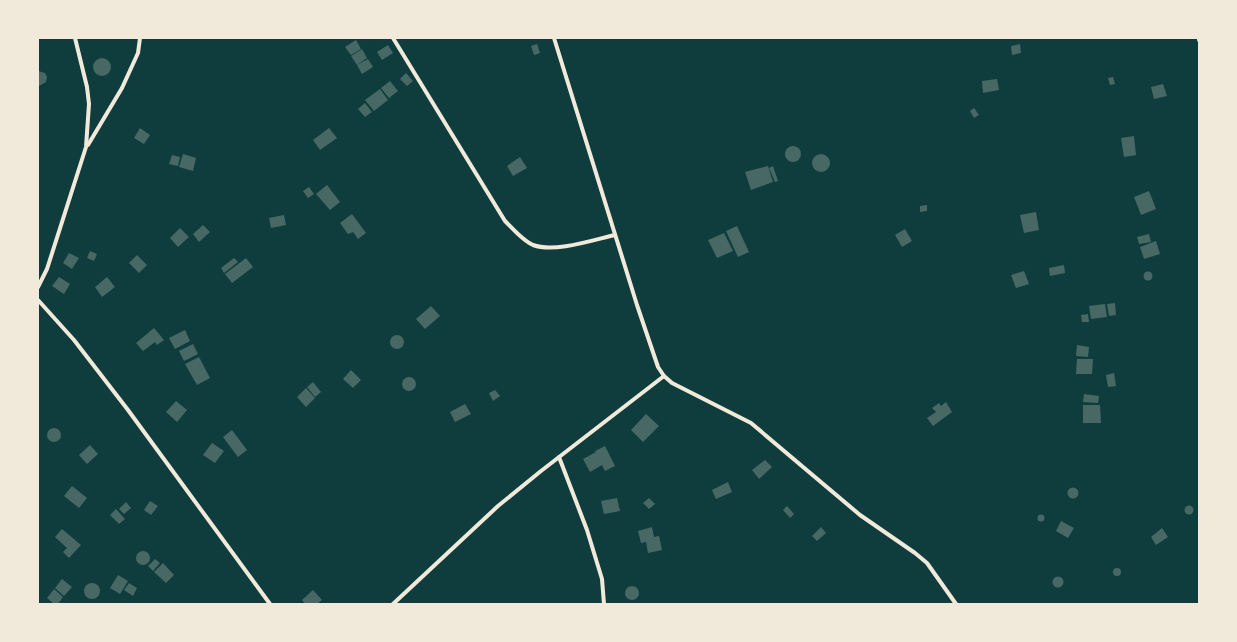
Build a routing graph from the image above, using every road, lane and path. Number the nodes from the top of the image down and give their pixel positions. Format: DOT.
graph roads {
  1 [pos="75,38"];
  2 [pos="140,38"];
  3 [pos="393,38"];
  4 [pos="554,38"];
  5 [pos="86,147"];
  6 [pos="615,235"];
  7 [pos="38,287"];
  8 [pos="38,300"];
  9 [pos="664,376"];
  10 [pos="559,457"];
  11 [pos="270,604"];
  12 [pos="393,604"];
  13 [pos="604,604"];
  14 [pos="956,604"];
  1 -- 5 [label="street"];
  2 -- 5 [label="street"];
  3 -- 6 [label="street"];
  4 -- 6 [label="street"];
  5 -- 7 [label="street"];
  6 -- 9 [label="street"];
  8 -- 11 [label="street"];
  9 -- 10 [label="street"];
  9 -- 14 [label="street"];
  10 -- 12 [label="street"];
  10 -- 13 [label="street"];
}
